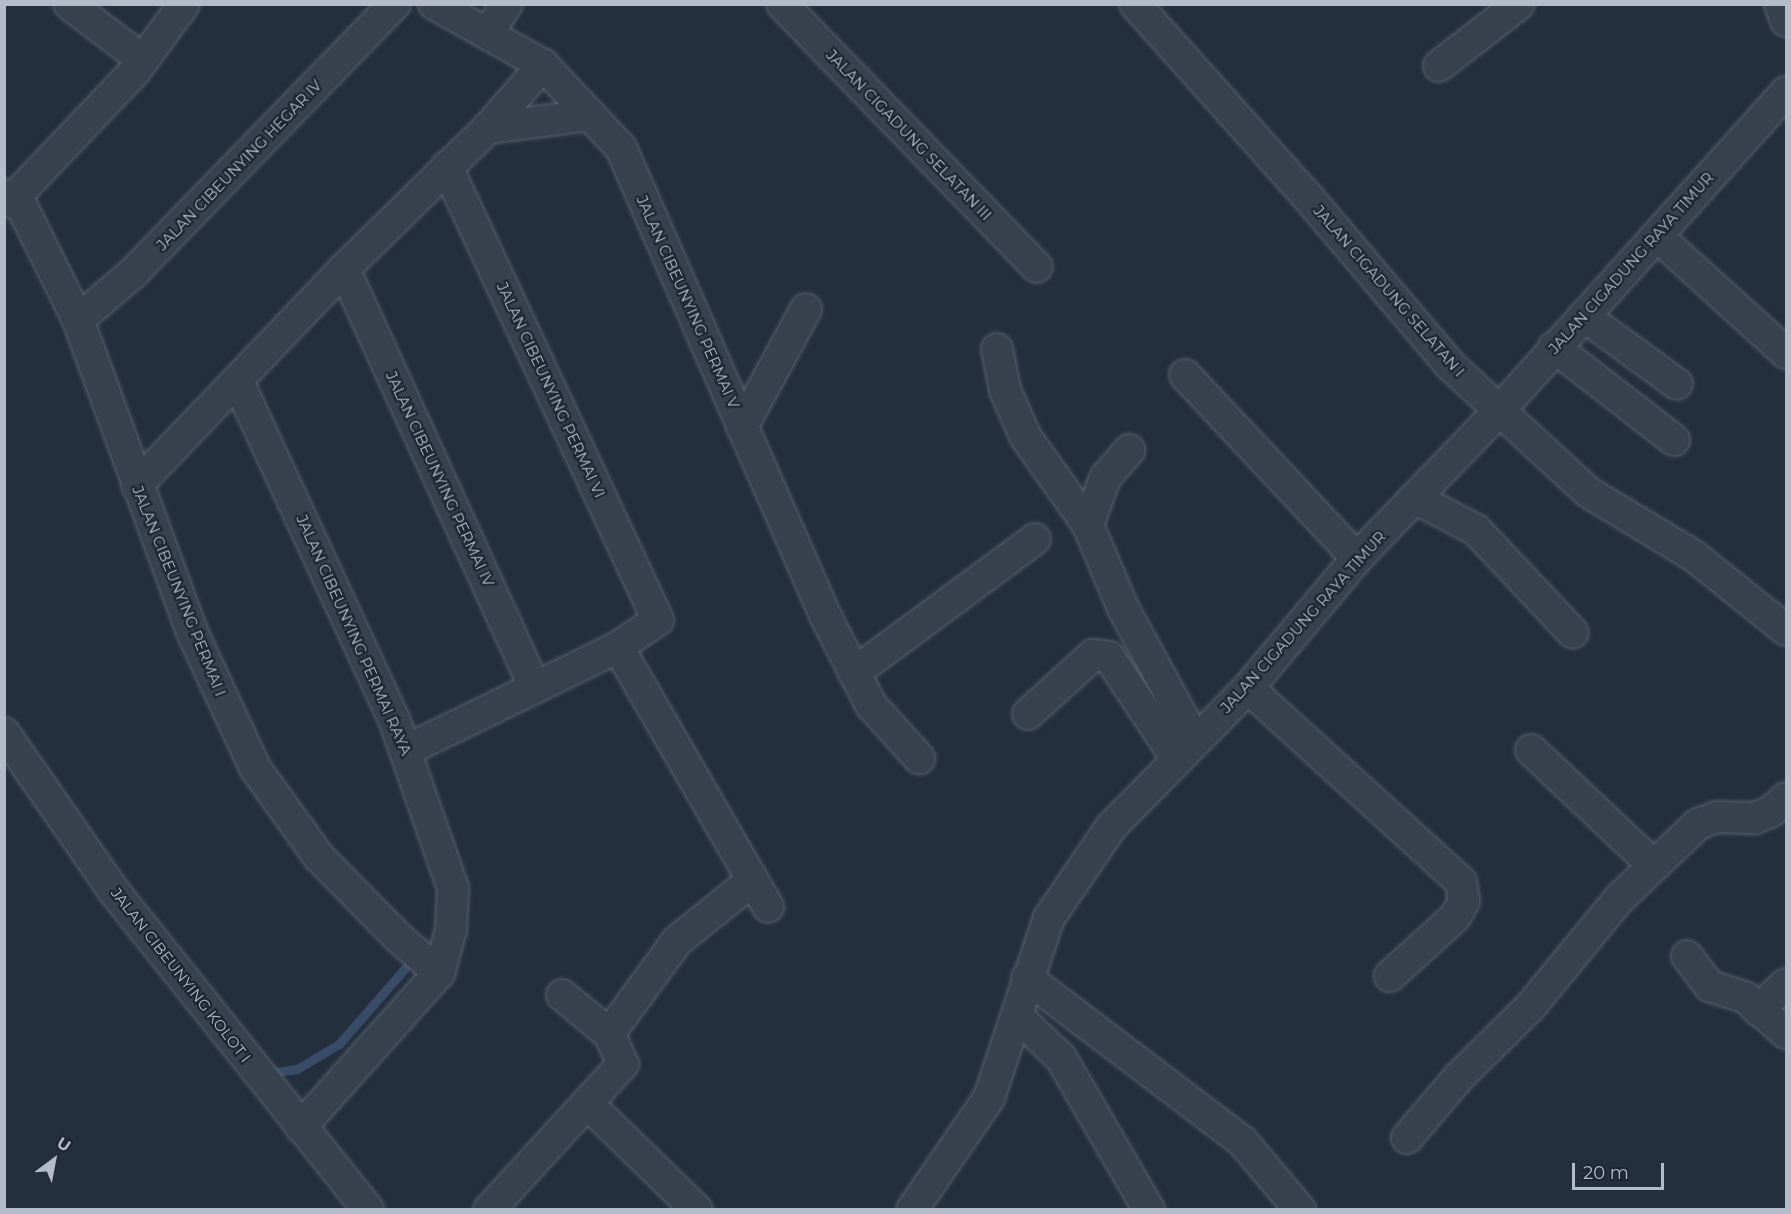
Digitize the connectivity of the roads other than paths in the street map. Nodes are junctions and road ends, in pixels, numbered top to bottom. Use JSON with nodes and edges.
{"nodes":[{"id":1,"x":69,"y":4,"type":"edge"},
{"id":2,"x":184,"y":4,"type":"edge"},
{"id":3,"x":395,"y":4,"type":"edge"},
{"id":4,"x":434,"y":4,"type":"edge"},
{"id":5,"x":507,"y":4,"type":"edge"},
{"id":6,"x":782,"y":4,"type":"edge"},
{"id":7,"x":1135,"y":4,"type":"edge"},
{"id":8,"x":1519,"y":4,"type":"edge"},
{"id":9,"x":1780,"y":4,"type":"edge"},
{"id":10,"x":1786,"y":21,"type":"edge"},
{"id":11,"x":488,"y":33,"type":"junction"},
{"id":12,"x":143,"y":60,"type":"junction"},
{"id":13,"x":543,"y":65,"type":"junction"},
{"id":14,"x":1438,"y":66,"type":"dead end"},
{"id":15,"x":1786,"y":92,"type":"edge"},
{"id":16,"x":590,"y":115,"type":"junction"},
{"id":17,"x":488,"y":128,"type":"junction"},
{"id":18,"x":447,"y":167,"type":"junction"},
{"id":19,"x":9,"y":197,"type":"edge"},
{"id":20,"x":1657,"y":236,"type":"junction"},
{"id":21,"x":1037,"y":267,"type":"dead end"},
{"id":22,"x":344,"y":269,"type":"junction"},
{"id":23,"x":806,"y":309,"type":"dead end"},
{"id":24,"x":1584,"y":316,"type":"junction"},
{"id":25,"x":78,"y":320,"type":"junction"},
{"id":26,"x":1554,"y":347,"type":"junction"},
{"id":27,"x":997,"y":349,"type":"dead end"},
{"id":28,"x":1786,"y":353,"type":"edge"},
{"id":29,"x":1185,"y":375,"type":"dead end"},
{"id":30,"x":238,"y":382,"type":"junction"},
{"id":31,"x":1677,"y":384,"type":"dead end"},
{"id":32,"x":1499,"y":411,"type":"junction"},
{"id":33,"x":742,"y":427,"type":"junction"},
{"id":34,"x":1674,"y":440,"type":"dead end"},
{"id":35,"x":1129,"y":450,"type":"dead end"},
{"id":36,"x":137,"y":485,"type":"junction"},
{"id":37,"x":1415,"y":498,"type":"junction"},
{"id":38,"x":1088,"y":525,"type":"junction"},
{"id":39,"x":1035,"y":539,"type":"dead end"},
{"id":40,"x":1357,"y":558,"type":"junction"},
{"id":41,"x":1786,"y":630,"type":"edge"},
{"id":42,"x":1573,"y":633,"type":"dead end"},
{"id":43,"x":618,"y":647,"type":"junction"},
{"id":44,"x":854,"y":673,"type":"junction"},
{"id":45,"x":535,"y":688,"type":"junction"},
{"id":46,"x":1248,"y":688,"type":"junction"},
{"id":47,"x":1028,"y":714,"type":"dead end"},
{"id":48,"x":4,"y":733,"type":"edge"},
{"id":49,"x":1186,"y":749,"type":"junction"},
{"id":50,"x":407,"y":750,"type":"junction"},
{"id":51,"x":1530,"y":750,"type":"dead end"},
{"id":52,"x":919,"y":758,"type":"dead end"},
{"id":53,"x":1786,"y":798,"type":"edge"},
{"id":54,"x":1653,"y":866,"type":"junction"},
{"id":55,"x":753,"y":880,"type":"junction"},
{"id":56,"x":768,"y":908,"type":"dead end"},
{"id":57,"x":1687,"y":956,"type":"dead end"},
{"id":58,"x":440,"y":973,"type":"junction"},
{"id":59,"x":1390,"y":976,"type":"dead end"},
{"id":60,"x":1027,"y":978,"type":"junction"},
{"id":61,"x":1786,"y":984,"type":"edge"},
{"id":62,"x":562,"y":995,"type":"dead end"},
{"id":63,"x":1758,"y":1010,"type":"junction"},
{"id":64,"x":1017,"y":1016,"type":"junction"},
{"id":65,"x":1786,"y":1032,"type":"edge"},
{"id":66,"x":609,"y":1034,"type":"junction"},
{"id":67,"x":587,"y":1103,"type":"junction"},
{"id":68,"x":301,"y":1127,"type":"junction"},
{"id":69,"x":1407,"y":1138,"type":"dead end"},
{"id":70,"x":500,"y":1206,"type":"edge"},
{"id":71,"x":368,"y":1209,"type":"edge"},
{"id":72,"x":697,"y":1209,"type":"edge"},
{"id":73,"x":912,"y":1209,"type":"edge"},
{"id":74,"x":1149,"y":1209,"type":"edge"},
{"id":75,"x":1300,"y":1209,"type":"edge"}],
"edges":[{"from":1,"to":12,"type":"street"},
{"from":2,"to":12,"type":"street"},
{"from":3,"to":25,"type":"street","name":"JALAN CIBEUNYING HEGAR IV"},
{"from":4,"to":11,"type":"street","name":"JALAN CIBEUNYING PERMAI V"},
{"from":5,"to":11,"type":"street"},
{"from":6,"to":21,"type":"street","name":"JALAN CIGADUNG SELATAN III"},
{"from":7,"to":32,"type":"street","name":"JALAN CIGADUNG SELATAN I"},
{"from":8,"to":14,"type":"street"},
{"from":9,"to":10,"type":"street"},
{"from":11,"to":13,"type":"street","name":"JALAN CIBEUNYING PERMAI V"},
{"from":12,"to":19,"type":"street"},
{"from":13,"to":16,"type":"street","name":"JALAN CIBEUNYING PERMAI V"},
{"from":13,"to":17,"type":"street"},
{"from":15,"to":20,"type":"street","name":"JALAN CIGADUNG RAYA TIMUR"},
{"from":16,"to":17,"type":"street"},
{"from":16,"to":33,"type":"street","name":"JALAN CIBEUNYING PERMAI V"},
{"from":17,"to":18,"type":"street"},
{"from":18,"to":22,"type":"street"},
{"from":18,"to":43,"type":"street","name":"JALAN CIBEUNYING PERMAI VI"},
{"from":19,"to":25,"type":"street","name":"JALAN CIBEUNYING PERMAI I"},
{"from":20,"to":24,"type":"street","name":"JALAN CIGADUNG RAYA TIMUR"},
{"from":20,"to":28,"type":"street"},
{"from":22,"to":30,"type":"street"},
{"from":22,"to":45,"type":"street","name":"JALAN CIBEUNYING PERMAI IV"},
{"from":23,"to":33,"type":"street"},
{"from":24,"to":26,"type":"street","name":"JALAN CIGADUNG RAYA TIMUR"},
{"from":24,"to":31,"type":"street"},
{"from":25,"to":36,"type":"street","name":"JALAN CIBEUNYING PERMAI I"},
{"from":26,"to":32,"type":"street","name":"JALAN CIGADUNG RAYA TIMUR"},
{"from":26,"to":34,"type":"street"},
{"from":27,"to":38,"type":"street"},
{"from":29,"to":40,"type":"street"},
{"from":30,"to":36,"type":"street"},
{"from":30,"to":50,"type":"street","name":"JALAN CIBEUNYING PERMAI RAYA"},
{"from":32,"to":37,"type":"street","name":"JALAN CIGADUNG RAYA TIMUR"},
{"from":32,"to":41,"type":"street","name":"JALAN CIGADUNG SELATAN I"},
{"from":33,"to":44,"type":"street","name":"JALAN CIBEUNYING PERMAI V"},
{"from":35,"to":38,"type":"street"},
{"from":36,"to":58,"type":"street","name":"JALAN CIBEUNYING PERMAI I"},
{"from":37,"to":40,"type":"street","name":"JALAN CIGADUNG RAYA TIMUR"},
{"from":37,"to":42,"type":"street"},
{"from":38,"to":49,"type":"street"},
{"from":39,"to":44,"type":"street"},
{"from":40,"to":46,"type":"street","name":"JALAN CIGADUNG RAYA TIMUR"},
{"from":43,"to":45,"type":"street"},
{"from":43,"to":55,"type":"street"},
{"from":44,"to":52,"type":"street","name":"JALAN CIBEUNYING PERMAI V"},
{"from":45,"to":50,"type":"street"},
{"from":46,"to":49,"type":"street","name":"JALAN CIGADUNG RAYA TIMUR"},
{"from":46,"to":59,"type":"street"},
{"from":47,"to":49,"type":"street"},
{"from":48,"to":68,"type":"street","name":"JALAN CIBEUNYING KOLOT I"},
{"from":49,"to":60,"type":"street","name":"JALAN CIGADUNG RAYA TIMUR"},
{"from":50,"to":58,"type":"street","name":"JALAN CIBEUNYING PERMAI RAYA"},
{"from":51,"to":54,"type":"street"},
{"from":53,"to":54,"type":"street"},
{"from":54,"to":69,"type":"street"},
{"from":55,"to":56,"type":"street"},
{"from":55,"to":66,"type":"street"},
{"from":57,"to":63,"type":"street"},
{"from":58,"to":68,"type":"street","name":"JALAN CIBEUNYING PERMAI RAYA"},
{"from":60,"to":64,"type":"street","name":"JALAN CIGADUNG RAYA TIMUR"},
{"from":60,"to":75,"type":"street"},
{"from":61,"to":63,"type":"street"},
{"from":62,"to":66,"type":"street"},
{"from":63,"to":65,"type":"street"},
{"from":64,"to":73,"type":"street","name":"JALAN CIGADUNG RAYA TIMUR"},
{"from":64,"to":74,"type":"street"},
{"from":66,"to":67,"type":"street"},
{"from":67,"to":70,"type":"street"},
{"from":67,"to":72,"type":"street"},
{"from":68,"to":71,"type":"street","name":"JALAN CIBEUNYING KOLOT I"}]}
